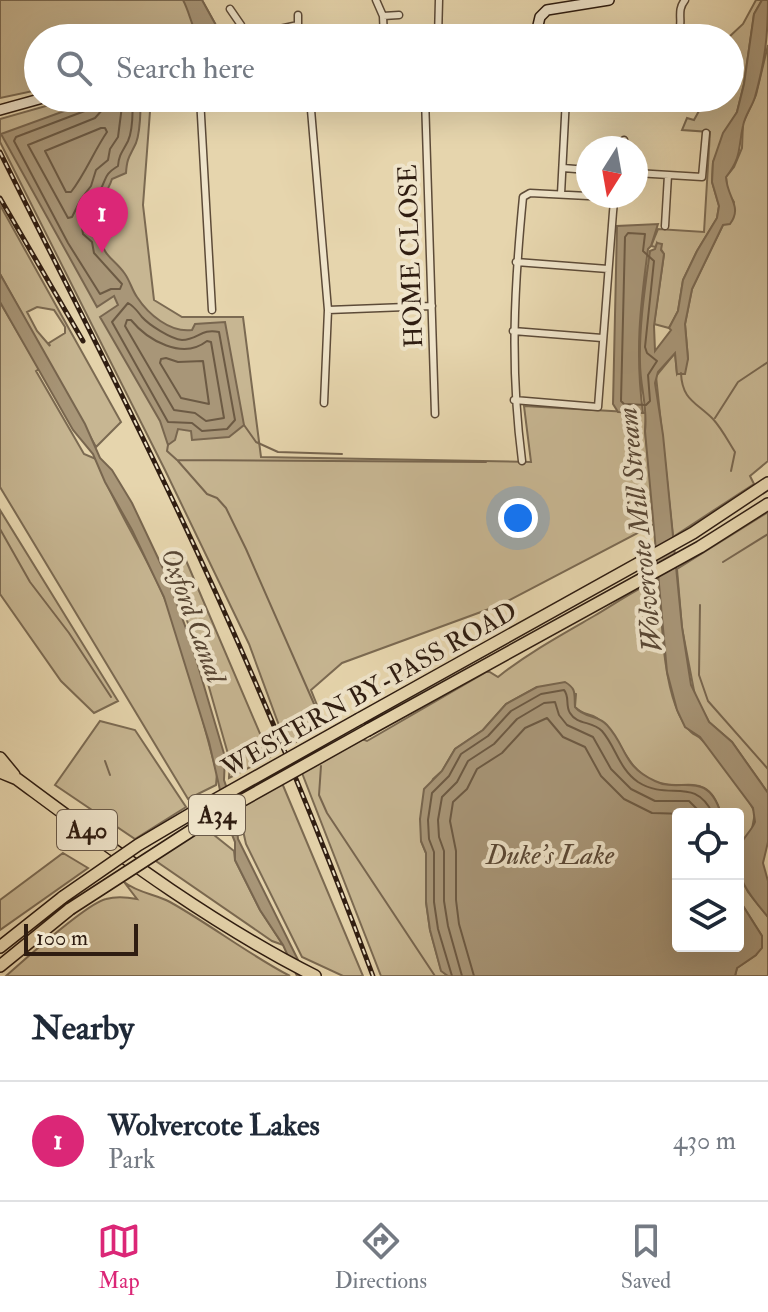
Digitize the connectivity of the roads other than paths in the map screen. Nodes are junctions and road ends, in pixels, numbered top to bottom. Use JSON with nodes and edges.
{"nodes":[{"id":1,"x":376,"y":0,"type":"edge"},
{"id":2,"x":439,"y":0,"type":"edge"},
{"id":3,"x":609,"y":0,"type":"edge"},
{"id":4,"x":685,"y":0,"type":"edge"},
{"id":5,"x":230,"y":9,"type":"dead end"},
{"id":6,"x":298,"y":15,"type":"dead end"},
{"id":7,"x":399,"y":15,"type":"dead end"},
{"id":8,"x":383,"y":16,"type":"junction"},
{"id":9,"x":240,"y":24,"type":"edge"},
{"id":10,"x":298,"y":24,"type":"edge"},
{"id":11,"x":383,"y":24,"type":"edge"},
{"id":12,"x":438,"y":24,"type":"edge"},
{"id":13,"x":538,"y":24,"type":"edge"},
{"id":14,"x":681,"y":24,"type":"edge"},
{"id":15,"x":24,"y":103,"type":"edge"},
{"id":16,"x":0,"y":110,"type":"edge"},
{"id":17,"x":201,"y":112,"type":"edge"},
{"id":18,"x":311,"y":112,"type":"edge"},
{"id":19,"x":425,"y":112,"type":"edge"},
{"id":20,"x":565,"y":112,"type":"edge"},
{"id":21,"x":706,"y":133,"type":"dead end"},
{"id":22,"x":563,"y":168,"type":"junction"},
{"id":23,"x":576,"y":169,"type":"edge"},
{"id":24,"x":648,"y":174,"type":"edge"},
{"id":25,"x":668,"y":175,"type":"junction"},
{"id":26,"x":561,"y":194,"type":"junction"},
{"id":27,"x":576,"y":195,"type":"edge"},
{"id":28,"x":613,"y":208,"type":"edge"},
{"id":29,"x":665,"y":226,"type":"dead end"},
{"id":30,"x":516,"y":262,"type":"junction"},
{"id":31,"x":608,"y":269,"type":"junction"},
{"id":32,"x":432,"y":306,"type":"junction"},
{"id":33,"x":212,"y":310,"type":"dead end"},
{"id":34,"x":328,"y":310,"type":"junction"},
{"id":35,"x":513,"y":331,"type":"junction"},
{"id":36,"x":602,"y":338,"type":"junction"},
{"id":37,"x":514,"y":400,"type":"junction"},
{"id":38,"x":324,"y":403,"type":"dead end"},
{"id":39,"x":435,"y":414,"type":"dead end"},
{"id":40,"x":522,"y":461,"type":"dead end"},
{"id":41,"x":768,"y":483,"type":"edge"},
{"id":42,"x":768,"y":504,"type":"edge"},
{"id":43,"x":0,"y":758,"type":"edge"},
{"id":44,"x":0,"y":772,"type":"edge"},
{"id":45,"x":17,"y":779,"type":"junction"},
{"id":46,"x":0,"y":947,"type":"edge"},
{"id":47,"x":0,"y":966,"type":"edge"},
{"id":48,"x":315,"y":976,"type":"edge"}],
"edges":[{"from":1,"to":8,"type":"street"},
{"from":2,"to":12,"type":"street"},
{"from":3,"to":13,"type":"street"},
{"from":4,"to":14,"type":"street"},
{"from":5,"to":9,"type":"street"},
{"from":6,"to":10,"type":"street"},
{"from":7,"to":8,"type":"street"},
{"from":8,"to":11,"type":"street"},
{"from":15,"to":16,"type":"street"},
{"from":17,"to":33,"type":"street"},
{"from":18,"to":34,"type":"street"},
{"from":19,"to":32,"type":"street","name":"HOME CLOSE"},
{"from":20,"to":22,"type":"street"},
{"from":21,"to":25,"type":"street"},
{"from":22,"to":23,"type":"street"},
{"from":22,"to":26,"type":"street"},
{"from":24,"to":25,"type":"street"},
{"from":25,"to":29,"type":"street"},
{"from":26,"to":27,"type":"street"},
{"from":26,"to":30,"type":"street"},
{"from":28,"to":31,"type":"street"},
{"from":30,"to":31,"type":"street"},
{"from":30,"to":35,"type":"street"},
{"from":31,"to":36,"type":"street"},
{"from":32,"to":34,"type":"street"},
{"from":32,"to":39,"type":"street","name":"HOME CLOSE"},
{"from":34,"to":38,"type":"street"},
{"from":35,"to":36,"type":"street"},
{"from":35,"to":37,"type":"street"},
{"from":36,"to":37,"type":"street"},
{"from":37,"to":40,"type":"street"},
{"from":41,"to":46,"type":"highway","name":"WESTERN BY-PASS ROAD","number":"A34","bridge":true},
{"from":42,"to":47,"type":"highway","name":"WESTERN BY-PASS ROAD","number":"A34","bridge":true},
{"from":43,"to":45,"type":"highway","number":"A40"},
{"from":44,"to":45,"type":"highway","number":"A40"},
{"from":45,"to":48,"type":"highway","number":"A40"}]}
